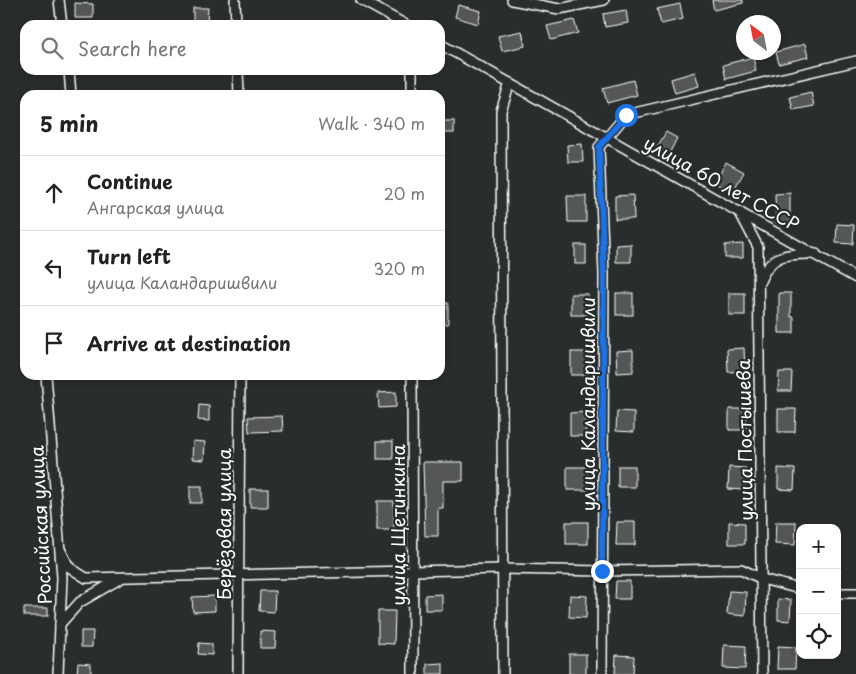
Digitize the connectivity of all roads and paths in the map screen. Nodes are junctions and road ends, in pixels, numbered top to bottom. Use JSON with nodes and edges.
{"nodes":[{"id":1,"x":59,"y":0,"type":"edge"},
{"id":2,"x":235,"y":0,"type":"edge"},
{"id":3,"x":361,"y":0,"type":"edge"},
{"id":4,"x":512,"y":0,"type":"edge"},
{"id":5,"x":604,"y":0,"type":"edge"},
{"id":6,"x":61,"y":20,"type":"edge"},
{"id":7,"x":236,"y":20,"type":"edge"},
{"id":8,"x":397,"y":20,"type":"edge"},
{"id":9,"x":445,"y":47,"type":"edge"},
{"id":10,"x":856,"y":61,"type":"edge"},
{"id":11,"x":69,"y":75,"type":"edge"},
{"id":12,"x":238,"y":75,"type":"edge"},
{"id":13,"x":412,"y":75,"type":"edge"},
{"id":14,"x":510,"y":83,"type":"junction"},
{"id":15,"x":71,"y":90,"type":"edge"},
{"id":16,"x":239,"y":90,"type":"edge"},
{"id":17,"x":412,"y":90,"type":"edge"},
{"id":18,"x":607,"y":137,"type":"junction"},
{"id":19,"x":738,"y":210,"type":"junction"},
{"id":20,"x":816,"y":254,"type":"junction"},
{"id":21,"x":856,"y":278,"type":"edge"},
{"id":22,"x":758,"y":285,"type":"junction"},
{"id":23,"x":46,"y":380,"type":"edge"},
{"id":24,"x":240,"y":380,"type":"edge"},
{"id":25,"x":412,"y":380,"type":"edge"},
{"id":26,"x":60,"y":550,"type":"junction"},
{"id":27,"x":502,"y":569,"type":"junction"},
{"id":28,"x":413,"y":571,"type":"junction"},
{"id":29,"x":602,"y":571,"type":"junction"},
{"id":30,"x":239,"y":574,"type":"junction"},
{"id":31,"x":121,"y":578,"type":"junction"},
{"id":32,"x":762,"y":579,"type":"junction"},
{"id":33,"x":796,"y":588,"type":"edge"},
{"id":34,"x":841,"y":593,"type":"edge"},
{"id":35,"x":856,"y":593,"type":"edge"},
{"id":36,"x":60,"y":624,"type":"junction"},
{"id":37,"x":58,"y":674,"type":"edge"},
{"id":38,"x":238,"y":674,"type":"edge"},
{"id":39,"x":413,"y":674,"type":"edge"},
{"id":40,"x":503,"y":674,"type":"edge"},
{"id":41,"x":602,"y":674,"type":"edge"},
{"id":42,"x":762,"y":674,"type":"edge"}],
"edges":[{"from":1,"to":6,"type":"street"},
{"from":2,"to":7,"type":"street"},
{"from":3,"to":8,"type":"street"},
{"from":4,"to":5,"type":"street"},
{"from":9,"to":14,"type":"street","name":"улица 60 лет СССР"},
{"from":10,"to":18,"type":"street"},
{"from":11,"to":15,"type":"street"},
{"from":12,"to":16,"type":"street"},
{"from":13,"to":17,"type":"street"},
{"from":14,"to":18,"type":"street","name":"улица 60 лет СССР"},
{"from":14,"to":27,"type":"street"},
{"from":18,"to":19,"type":"street","name":"улица 60 лет СССР"},
{"from":18,"to":29,"type":"street","name":"улица Каландаришвили"},
{"from":19,"to":20,"type":"street","name":"улица 60 лет СССР"},
{"from":19,"to":22,"type":"street","name":"улица Постышева"},
{"from":20,"to":21,"type":"street","name":"улица 60 лет СССР"},
{"from":20,"to":22,"type":"street"},
{"from":22,"to":32,"type":"street","name":"улица Постышева"},
{"from":23,"to":26,"type":"street","name":"Российская улица"},
{"from":24,"to":30,"type":"street","name":"Берёзовая улица"},
{"from":25,"to":28,"type":"street","name":"улица Щетинкина"},
{"from":26,"to":31,"type":"street"},
{"from":26,"to":36,"type":"street","name":"Российская улица"},
{"from":27,"to":28,"type":"street"},
{"from":27,"to":29,"type":"street"},
{"from":27,"to":40,"type":"street"},
{"from":28,"to":30,"type":"street"},
{"from":28,"to":39,"type":"street","name":"улица Щетинкина"},
{"from":29,"to":32,"type":"street"},
{"from":29,"to":41,"type":"street","name":"улица Каландаришвили"},
{"from":30,"to":31,"type":"street"},
{"from":30,"to":38,"type":"street","name":"Берёзовая улица"},
{"from":31,"to":36,"type":"street"},
{"from":32,"to":33,"type":"street"},
{"from":32,"to":42,"type":"street","name":"улица Постышева"},
{"from":34,"to":35,"type":"street"},
{"from":36,"to":37,"type":"street","name":"Российская улица"}]}
